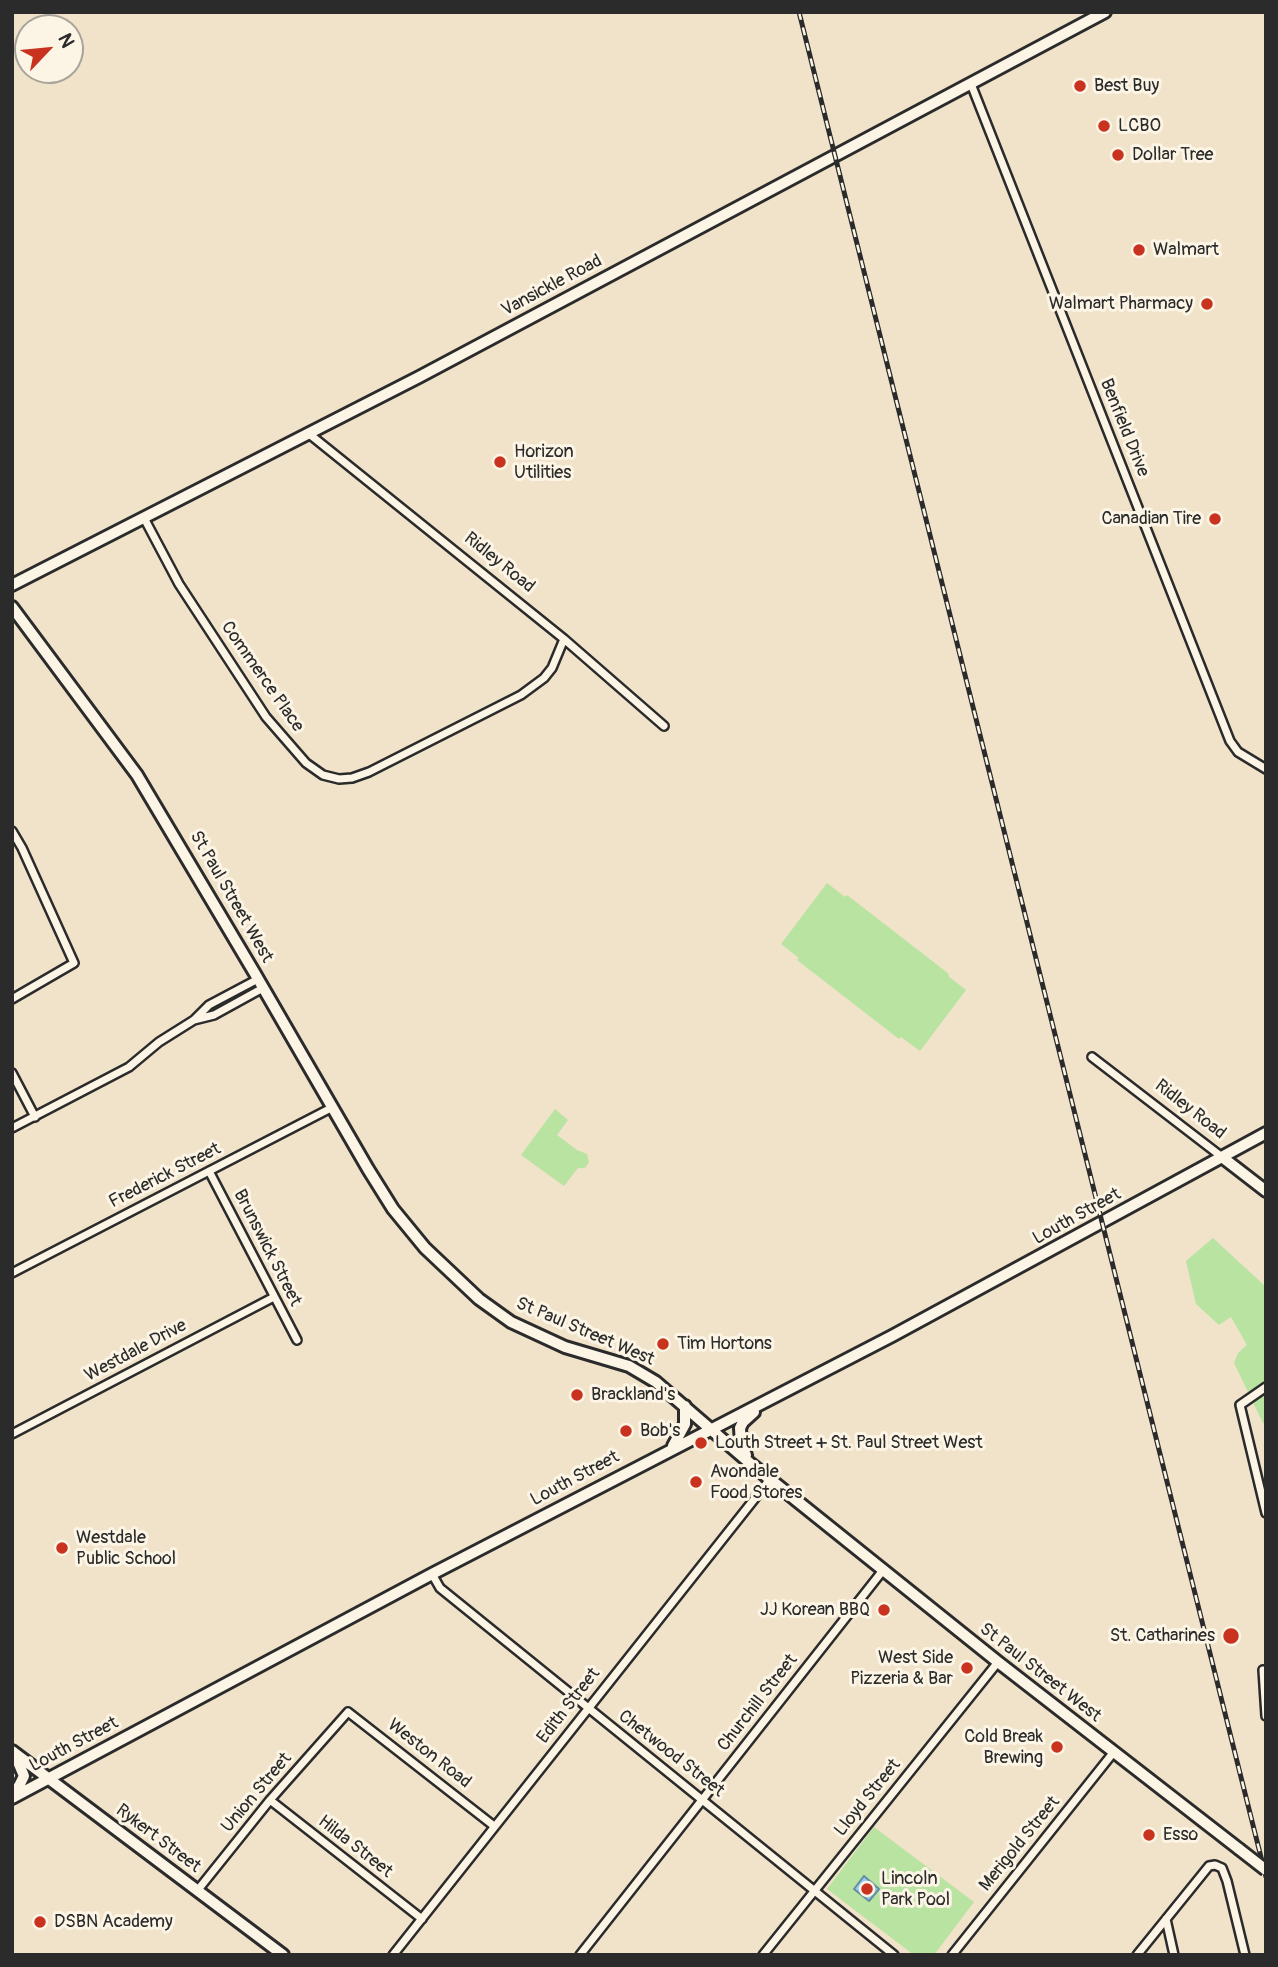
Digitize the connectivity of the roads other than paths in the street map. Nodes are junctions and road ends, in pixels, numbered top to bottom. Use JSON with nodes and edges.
{"nodes":[{"id":1,"x":1105,"y":12,"type":"edge"},
{"id":2,"x":971,"y":84,"type":"junction"},
{"id":3,"x":308,"y":432,"type":"junction"},
{"id":4,"x":144,"y":518,"type":"junction"},
{"id":5,"x":12,"y":585,"type":"edge"},
{"id":6,"x":12,"y":607,"type":"edge"},
{"id":7,"x":564,"y":639,"type":"junction"},
{"id":8,"x":664,"y":726,"type":"dead end"},
{"id":9,"x":1266,"y":769,"type":"edge"},
{"id":10,"x":12,"y":831,"type":"edge"},
{"id":11,"x":261,"y":984,"type":"junction"},
{"id":12,"x":12,"y":999,"type":"edge"},
{"id":13,"x":1092,"y":1057,"type":"dead end"},
{"id":14,"x":12,"y":1073,"type":"edge"},
{"id":15,"x":331,"y":1108,"type":"junction"},
{"id":16,"x":35,"y":1116,"type":"junction"},
{"id":17,"x":12,"y":1128,"type":"edge"},
{"id":18,"x":1266,"y":1133,"type":"edge"},
{"id":19,"x":1222,"y":1157,"type":"junction"},
{"id":20,"x":209,"y":1171,"type":"junction"},
{"id":21,"x":1266,"y":1191,"type":"edge"},
{"id":22,"x":12,"y":1272,"type":"edge"},
{"id":23,"x":274,"y":1297,"type":"junction"},
{"id":24,"x":297,"y":1340,"type":"dead end"},
{"id":25,"x":1266,"y":1387,"type":"edge"},
{"id":26,"x":773,"y":1397,"type":"junction"},
{"id":27,"x":685,"y":1406,"type":"junction"},
{"id":28,"x":712,"y":1429,"type":"junction"},
{"id":29,"x":12,"y":1434,"type":"edge"},
{"id":30,"x":672,"y":1448,"type":"junction"},
{"id":31,"x":751,"y":1464,"type":"junction"},
{"id":32,"x":771,"y":1478,"type":"junction"},
{"id":33,"x":1266,"y":1513,"type":"edge"},
{"id":34,"x":884,"y":1569,"type":"junction"},
{"id":35,"x":432,"y":1574,"type":"junction"},
{"id":36,"x":998,"y":1662,"type":"junction"},
{"id":37,"x":1263,"y":1670,"type":"dead end"},
{"id":38,"x":587,"y":1707,"type":"junction"},
{"id":39,"x":1266,"y":1716,"type":"edge"},
{"id":40,"x":344,"y":1717,"type":"joint"},
{"id":41,"x":12,"y":1751,"type":"edge"},
{"id":42,"x":1113,"y":1753,"type":"junction"},
{"id":43,"x":50,"y":1778,"type":"junction"},
{"id":44,"x":12,"y":1796,"type":"edge"},
{"id":45,"x":702,"y":1799,"type":"junction"},
{"id":46,"x":270,"y":1800,"type":"junction"},
{"id":47,"x":494,"y":1826,"type":"junction"},
{"id":48,"x":1266,"y":1870,"type":"edge"},
{"id":49,"x":814,"y":1890,"type":"junction"},
{"id":50,"x":197,"y":1891,"type":"junction"},
{"id":51,"x":422,"y":1919,"type":"junction"},
{"id":52,"x":1166,"y":1919,"type":"junction"},
{"id":53,"x":283,"y":1955,"type":"edge"},
{"id":54,"x":393,"y":1955,"type":"edge"},
{"id":55,"x":580,"y":1955,"type":"edge"},
{"id":56,"x":763,"y":1955,"type":"edge"},
{"id":57,"x":894,"y":1955,"type":"edge"},
{"id":58,"x":951,"y":1955,"type":"edge"},
{"id":59,"x":1137,"y":1955,"type":"edge"},
{"id":60,"x":1174,"y":1955,"type":"edge"},
{"id":61,"x":1245,"y":1955,"type":"edge"}],
"edges":[{"from":1,"to":2,"type":"main road","name":"Vansickle Road"},
{"from":2,"to":3,"type":"main road","name":"Vansickle Road"},
{"from":2,"to":9,"type":"street","name":"Benfield Drive"},
{"from":3,"to":4,"type":"main road","name":"Vansickle Road"},
{"from":3,"to":7,"type":"street","name":"Ridley Road"},
{"from":4,"to":5,"type":"main road","name":"Vansickle Road"},
{"from":4,"to":7,"type":"street","name":"Commerce Place"},
{"from":6,"to":11,"type":"main road","name":"St Paul Street West"},
{"from":7,"to":8,"type":"street","name":"Ridley Road"},
{"from":10,"to":12,"type":"street"},
{"from":11,"to":15,"type":"main road","name":"St Paul Street West"},
{"from":11,"to":16,"type":"street"},
{"from":13,"to":19,"type":"street","name":"Ridley Road"},
{"from":14,"to":16,"type":"street"},
{"from":15,"to":20,"type":"street","name":"Frederick Street"},
{"from":15,"to":27,"type":"main road","name":"St Paul Street West"},
{"from":16,"to":17,"type":"street"},
{"from":18,"to":19,"type":"main road","name":"Louth Street"},
{"from":19,"to":21,"type":"main road","name":"Ridley Road"},
{"from":19,"to":26,"type":"main road","name":"Louth Street"},
{"from":20,"to":22,"type":"street","name":"Frederick Street"},
{"from":20,"to":23,"type":"street","name":"Brunswick Street"},
{"from":23,"to":24,"type":"street","name":"Brunswick Street"},
{"from":23,"to":29,"type":"street","name":"Westdale Drive"},
{"from":25,"to":33,"type":"street"},
{"from":26,"to":28,"type":"main road","name":"Louth Street"},
{"from":26,"to":31,"type":"main road"},
{"from":27,"to":28,"type":"main road","name":"St Paul Street West"},
{"from":27,"to":30,"type":"main road"},
{"from":28,"to":30,"type":"main road","name":"Louth Street"},
{"from":28,"to":31,"type":"main road","name":"St Paul Street West"},
{"from":30,"to":35,"type":"main road","name":"Louth Street"},
{"from":31,"to":32,"type":"main road","name":"St Paul Street West"},
{"from":32,"to":34,"type":"main road","name":"St Paul Street West"},
{"from":32,"to":38,"type":"street","name":"Edith Street"},
{"from":34,"to":36,"type":"main road","name":"St Paul Street West"},
{"from":34,"to":45,"type":"street","name":"Churchill Street"},
{"from":35,"to":38,"type":"street","name":"Chetwood Street"},
{"from":35,"to":43,"type":"main road","name":"Louth Street"},
{"from":36,"to":42,"type":"main road","name":"St Paul Street West"},
{"from":36,"to":49,"type":"street","name":"Lloyd Street"},
{"from":37,"to":39,"type":"street"},
{"from":38,"to":45,"type":"street","name":"Chetwood Street"},
{"from":38,"to":47,"type":"street","name":"Edith Street"},
{"from":40,"to":46,"type":"street","name":"Union Street"},
{"from":40,"to":47,"type":"street","name":"Weston Road"},
{"from":41,"to":43,"type":"main road","name":"Rykert Street"},
{"from":41,"to":44,"type":"main road"},
{"from":42,"to":48,"type":"main road","name":"St Paul Street West","bridge":true},
{"from":42,"to":58,"type":"street","name":"Merigold Street"},
{"from":43,"to":44,"type":"main road","name":"Louth Street"},
{"from":43,"to":50,"type":"main road","name":"Rykert Street"},
{"from":45,"to":49,"type":"street","name":"Chetwood Street"},
{"from":45,"to":55,"type":"street","name":"Churchill Street"},
{"from":46,"to":50,"type":"street","name":"Union Street"},
{"from":46,"to":51,"type":"street","name":"Hilda Street"},
{"from":47,"to":51,"type":"street","name":"Edith Street"},
{"from":49,"to":56,"type":"street","name":"Lloyd Street"},
{"from":49,"to":57,"type":"street","name":"Chetwood Street"},
{"from":50,"to":53,"type":"main road","name":"Rykert Street"},
{"from":51,"to":54,"type":"street","name":"Edith Street"},
{"from":52,"to":59,"type":"street"},
{"from":52,"to":60,"type":"street"},
{"from":52,"to":61,"type":"street"}]}
